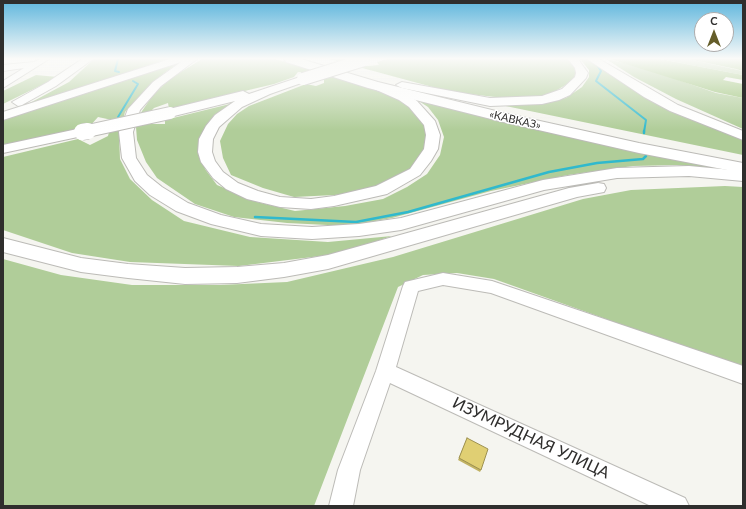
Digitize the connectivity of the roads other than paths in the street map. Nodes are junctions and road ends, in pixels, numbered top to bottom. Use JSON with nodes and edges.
{"nodes":[{"id":1,"x":54,"y":83,"type":"edge"},
{"id":2,"x":104,"y":83,"type":"edge"},
{"id":3,"x":158,"y":83,"type":"edge"},
{"id":4,"x":288,"y":83,"type":"edge"},
{"id":5,"x":291,"y":83,"type":"edge"},
{"id":6,"x":376,"y":83,"type":"edge"},
{"id":7,"x":381,"y":83,"type":"edge"},
{"id":8,"x":388,"y":83,"type":"edge"},
{"id":9,"x":575,"y":83,"type":"edge"},
{"id":10,"x":631,"y":83,"type":"edge"},
{"id":11,"x":402,"y":85,"type":"junction"},
{"id":12,"x":3,"y":108,"type":"edge"},
{"id":13,"x":3,"y":116,"type":"edge"},
{"id":14,"x":743,"y":136,"type":"edge"},
{"id":15,"x":3,"y":149,"type":"edge"},
{"id":16,"x":743,"y":160,"type":"edge"},
{"id":17,"x":743,"y":168,"type":"edge"},
{"id":18,"x":743,"y":176,"type":"edge"},
{"id":19,"x":743,"y":182,"type":"edge"},
{"id":20,"x":3,"y":245,"type":"edge"},
{"id":21,"x":385,"y":371,"type":"junction"},
{"id":22,"x":743,"y":376,"type":"edge"},
{"id":23,"x":342,"y":506,"type":"edge"},
{"id":24,"x":677,"y":506,"type":"edge"}],
"edges":[{"from":1,"to":12,"type":"main road"},
{"from":2,"to":13,"type":"main road"},
{"from":3,"to":18,"type":"main road"},
{"from":4,"to":15,"type":"main road","bridge":true},
{"from":5,"to":6,"type":"main road"},
{"from":7,"to":17,"type":"highway","name":"«КАВКАЗ»"},
{"from":8,"to":11,"type":"highway","name":"«КАВКАЗ»"},
{"from":9,"to":11,"type":"main road"},
{"from":10,"to":14,"type":"main road"},
{"from":11,"to":16,"type":"highway","name":"«КАВКАЗ»"},
{"from":19,"to":20,"type":"main road"},
{"from":21,"to":22,"type":"street"},
{"from":21,"to":23,"type":"street"},
{"from":21,"to":24,"type":"street","name":"ИЗУМРУДНАЯ УЛИЦА"}]}
